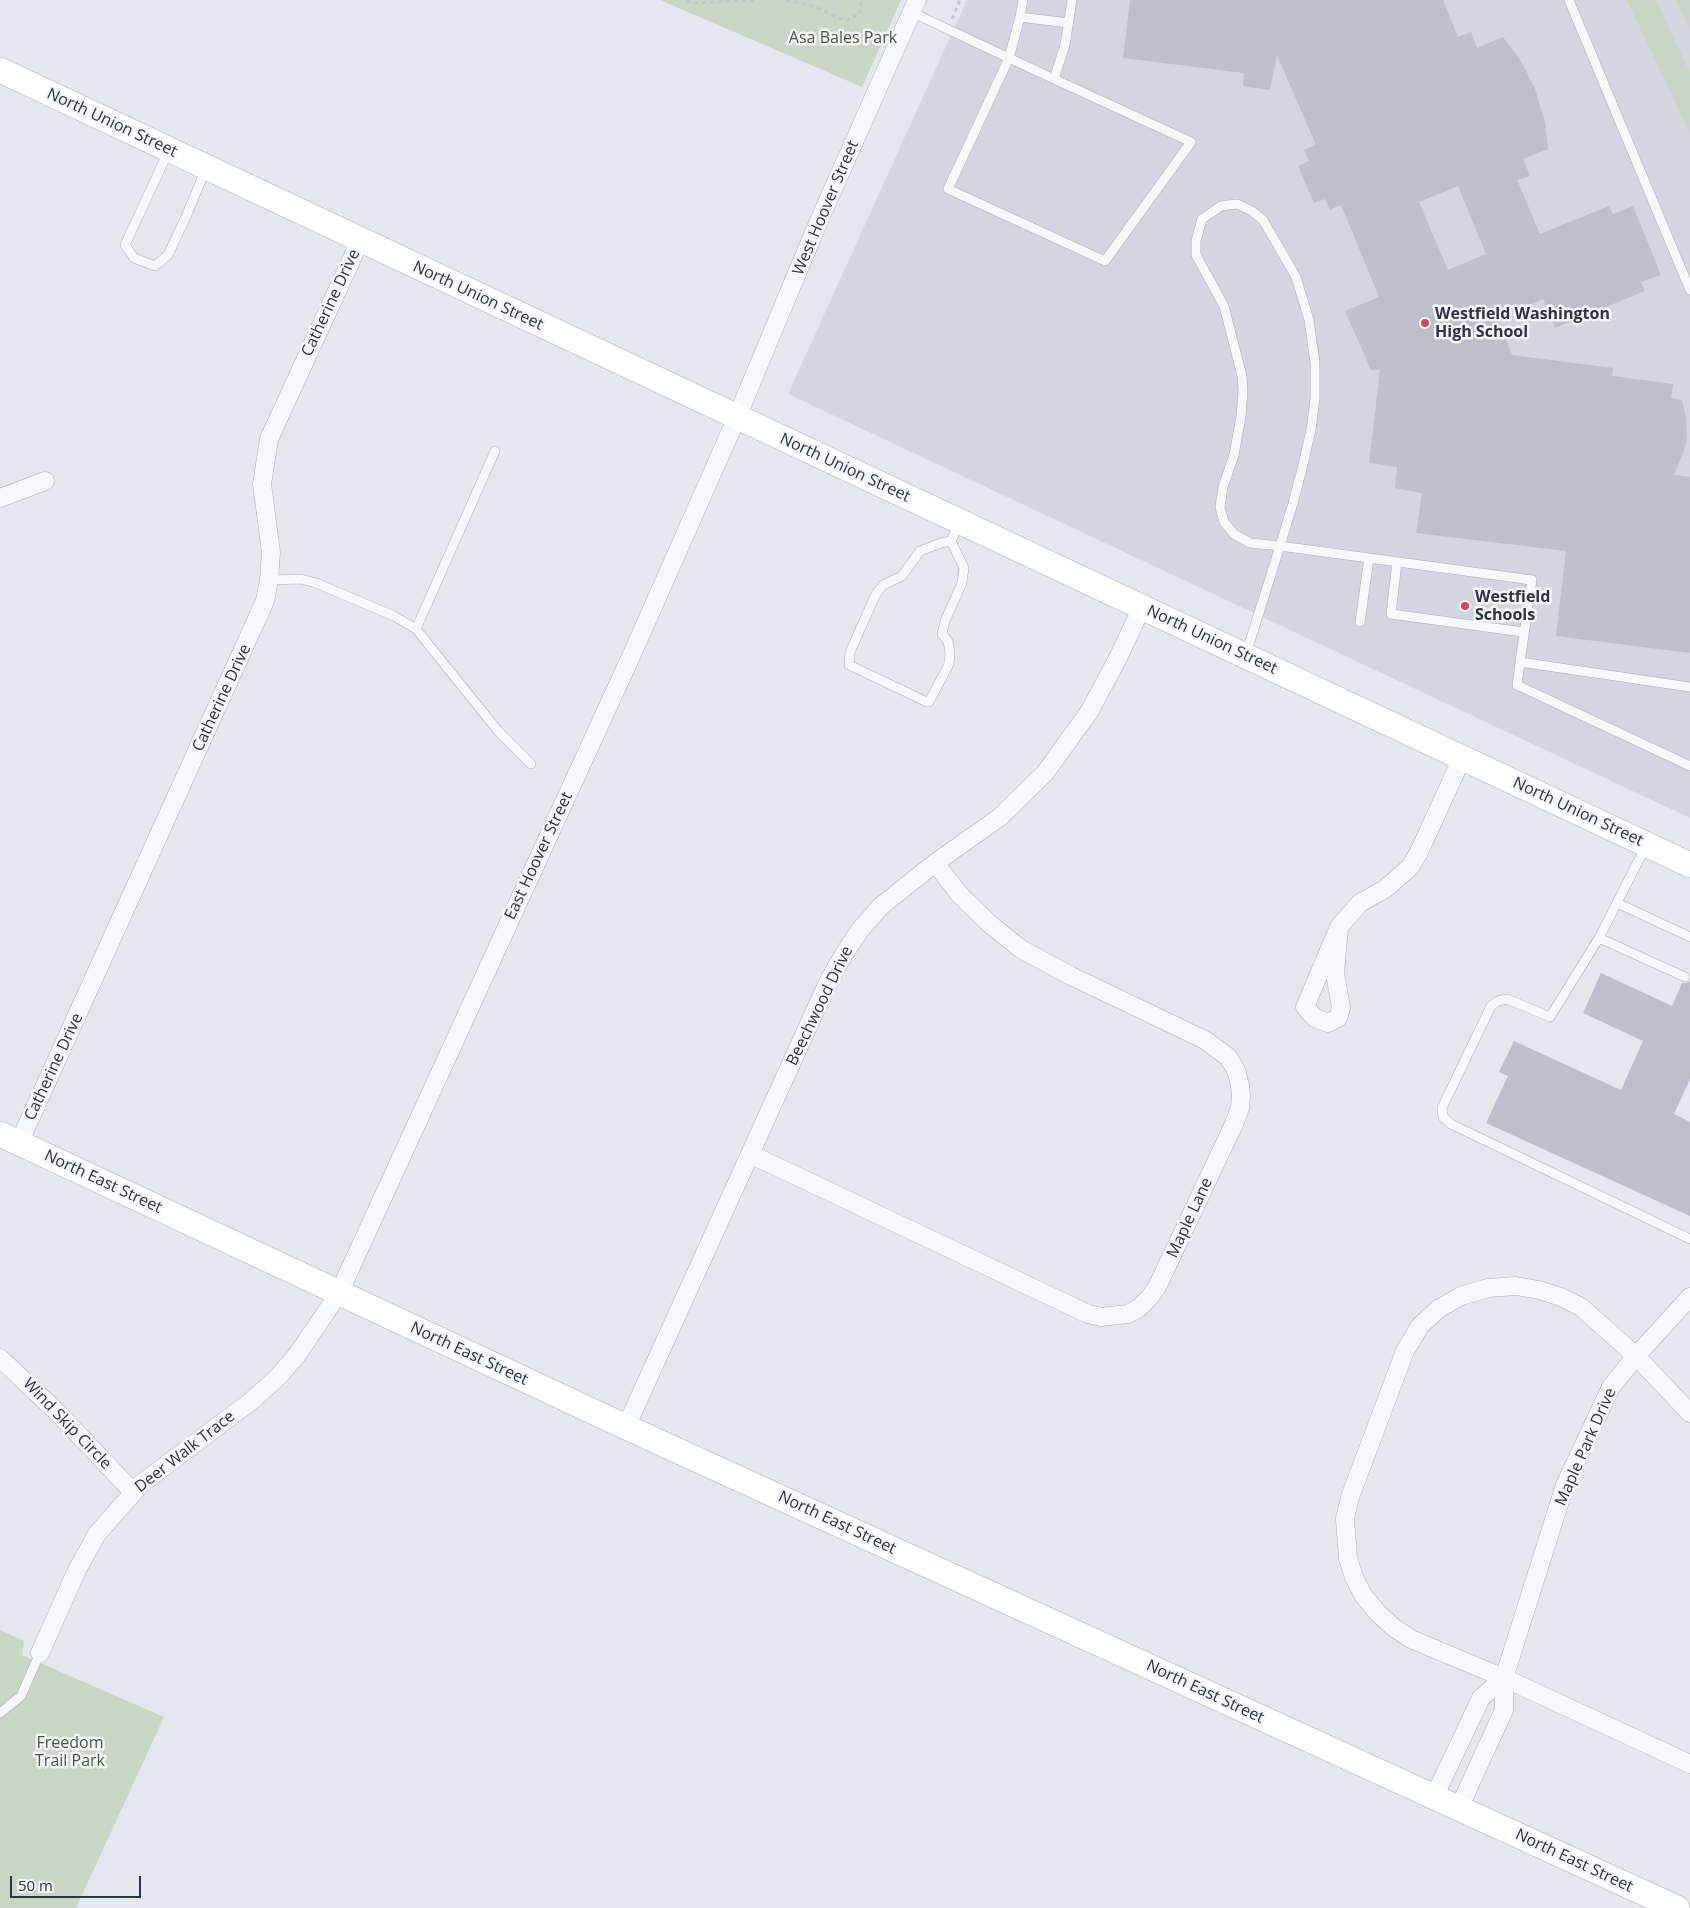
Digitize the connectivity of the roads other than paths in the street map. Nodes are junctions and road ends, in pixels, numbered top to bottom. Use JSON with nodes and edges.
{"nodes":[{"id":1,"x":1023,"y":0,"type":"edge"},
{"id":2,"x":1072,"y":0,"type":"edge"},
{"id":3,"x":1569,"y":0,"type":"edge"},
{"id":4,"x":914,"y":6,"type":"edge"},
{"id":5,"x":1020,"y":16,"type":"junction"},
{"id":6,"x":1068,"y":23,"type":"junction"},
{"id":7,"x":1009,"y":58,"type":"junction"},
{"id":8,"x":0,"y":70,"type":"edge"},
{"id":9,"x":1054,"y":79,"type":"junction"},
{"id":10,"x":169,"y":150,"type":"junction"},
{"id":11,"x":206,"y":168,"type":"junction"},
{"id":12,"x":360,"y":241,"type":"junction"},
{"id":13,"x":1690,"y":290,"type":"edge"},
{"id":14,"x":737,"y":417,"type":"junction"},
{"id":15,"x":495,"y":451,"type":"dead end"},
{"id":16,"x":45,"y":481,"type":"dead end"},
{"id":17,"x":0,"y":498,"type":"edge"},
{"id":18,"x":956,"y":532,"type":"junction"},
{"id":19,"x":1280,"y":546,"type":"junction"},
{"id":20,"x":1369,"y":558,"type":"junction"},
{"id":21,"x":1397,"y":562,"type":"junction"},
{"id":22,"x":269,"y":580,"type":"junction"},
{"id":23,"x":1142,"y":607,"type":"junction"},
{"id":24,"x":1360,"y":622,"type":"dead end"},
{"id":25,"x":416,"y":629,"type":"junction"},
{"id":26,"x":1523,"y":632,"type":"junction"},
{"id":27,"x":1245,"y":656,"type":"junction"},
{"id":28,"x":1520,"y":662,"type":"junction"},
{"id":29,"x":1690,"y":686,"type":"edge"},
{"id":30,"x":1462,"y":758,"type":"junction"},
{"id":31,"x":532,"y":764,"type":"dead end"},
{"id":32,"x":1690,"y":766,"type":"edge"},
{"id":33,"x":1647,"y":845,"type":"junction"},
{"id":34,"x":935,"y":863,"type":"junction"},
{"id":35,"x":1690,"y":865,"type":"edge"},
{"id":36,"x":1617,"y":903,"type":"junction"},
{"id":37,"x":1339,"y":927,"type":"dead end"},
{"id":38,"x":1690,"y":937,"type":"edge"},
{"id":39,"x":1599,"y":938,"type":"junction"},
{"id":40,"x":1685,"y":976,"type":"dead end"},
{"id":41,"x":10,"y":1139,"type":"edge"},
{"id":42,"x":750,"y":1154,"type":"junction"},
{"id":43,"x":1690,"y":1240,"type":"edge"},
{"id":44,"x":339,"y":1293,"type":"junction"},
{"id":45,"x":1690,"y":1297,"type":"edge"},
{"id":46,"x":1636,"y":1356,"type":"junction"},
{"id":47,"x":0,"y":1358,"type":"edge"},
{"id":48,"x":1690,"y":1413,"type":"edge"},
{"id":49,"x":626,"y":1426,"type":"junction"},
{"id":50,"x":133,"y":1492,"type":"junction"},
{"id":51,"x":40,"y":1653,"type":"joint"},
{"id":52,"x":1504,"y":1678,"type":"junction"},
{"id":53,"x":0,"y":1713,"type":"edge"},
{"id":54,"x":1690,"y":1764,"type":"edge"},
{"id":55,"x":1434,"y":1797,"type":"junction"},
{"id":56,"x":1459,"y":1808,"type":"junction"},
{"id":57,"x":1676,"y":1908,"type":"edge"}],
"edges":[{"from":1,"to":5,"type":"lane"},
{"from":2,"to":6,"type":"lane"},
{"from":3,"to":13,"type":"lane"},
{"from":4,"to":7,"type":"lane"},
{"from":4,"to":14,"type":"street","name":"West Hoover Street"},
{"from":5,"to":6,"type":"lane"},
{"from":5,"to":7,"type":"lane"},
{"from":6,"to":9,"type":"lane"},
{"from":7,"to":9,"type":"lane"},
{"from":7,"to":9,"type":"lane"},
{"from":8,"to":10,"type":"street","name":"North Union Street"},
{"from":10,"to":11,"type":"street","name":"North Union Street"},
{"from":10,"to":11,"type":"lane"},
{"from":11,"to":12,"type":"street","name":"North Union Street"},
{"from":12,"to":14,"type":"street","name":"North Union Street"},
{"from":12,"to":22,"type":"street","name":"Catherine Drive"},
{"from":14,"to":18,"type":"street","name":"North Union Street"},
{"from":14,"to":44,"type":"street","name":"East Hoover Street"},
{"from":15,"to":25,"type":"lane"},
{"from":16,"to":17,"type":"street"},
{"from":18,"to":18,"type":"lane"},
{"from":18,"to":23,"type":"street","name":"North Union Street"},
{"from":19,"to":19,"type":"lane"},
{"from":19,"to":20,"type":"lane"},
{"from":19,"to":27,"type":"lane"},
{"from":20,"to":21,"type":"lane"},
{"from":20,"to":24,"type":"lane"},
{"from":21,"to":26,"type":"lane"},
{"from":21,"to":26,"type":"lane"},
{"from":22,"to":25,"type":"lane"},
{"from":22,"to":41,"type":"street","name":"Catherine Drive"},
{"from":23,"to":27,"type":"street","name":"North Union Street"},
{"from":23,"to":34,"type":"street","name":"Beechwood Drive"},
{"from":25,"to":31,"type":"lane"},
{"from":26,"to":28,"type":"lane"},
{"from":27,"to":30,"type":"street","name":"North Union Street"},
{"from":28,"to":29,"type":"lane"},
{"from":28,"to":32,"type":"lane"},
{"from":30,"to":33,"type":"street","name":"North Union Street"},
{"from":30,"to":37,"type":"street"},
{"from":33,"to":35,"type":"street","name":"North Union Street"},
{"from":33,"to":36,"type":"lane"},
{"from":34,"to":42,"type":"street","name":"Beechwood Drive"},
{"from":34,"to":42,"type":"street","name":"Maple Lane"},
{"from":36,"to":38,"type":"lane"},
{"from":36,"to":39,"type":"lane"},
{"from":39,"to":40,"type":"lane"},
{"from":39,"to":43,"type":"lane"},
{"from":41,"to":44,"type":"street","name":"North East Street"},
{"from":42,"to":49,"type":"street","name":"Beechwood Drive"},
{"from":44,"to":49,"type":"street","name":"North East Street"},
{"from":44,"to":50,"type":"street","name":"Deer Walk Trace"},
{"from":45,"to":46,"type":"street","name":"Maple Park Drive"},
{"from":46,"to":48,"type":"street"},
{"from":46,"to":52,"type":"street","name":"Maple Park Drive"},
{"from":46,"to":52,"type":"street"},
{"from":47,"to":50,"type":"street","name":"Wind Skip Circle"},
{"from":49,"to":55,"type":"street","name":"North East Street"},
{"from":50,"to":51,"type":"street","name":"Deer Walk Trace"},
{"from":51,"to":53,"type":"lane"},
{"from":52,"to":54,"type":"street"},
{"from":52,"to":55,"type":"street"},
{"from":52,"to":56,"type":"street","name":"Maple Park Drive"},
{"from":55,"to":56,"type":"street","name":"North East Street"},
{"from":56,"to":57,"type":"street","name":"North East Street"}]}
